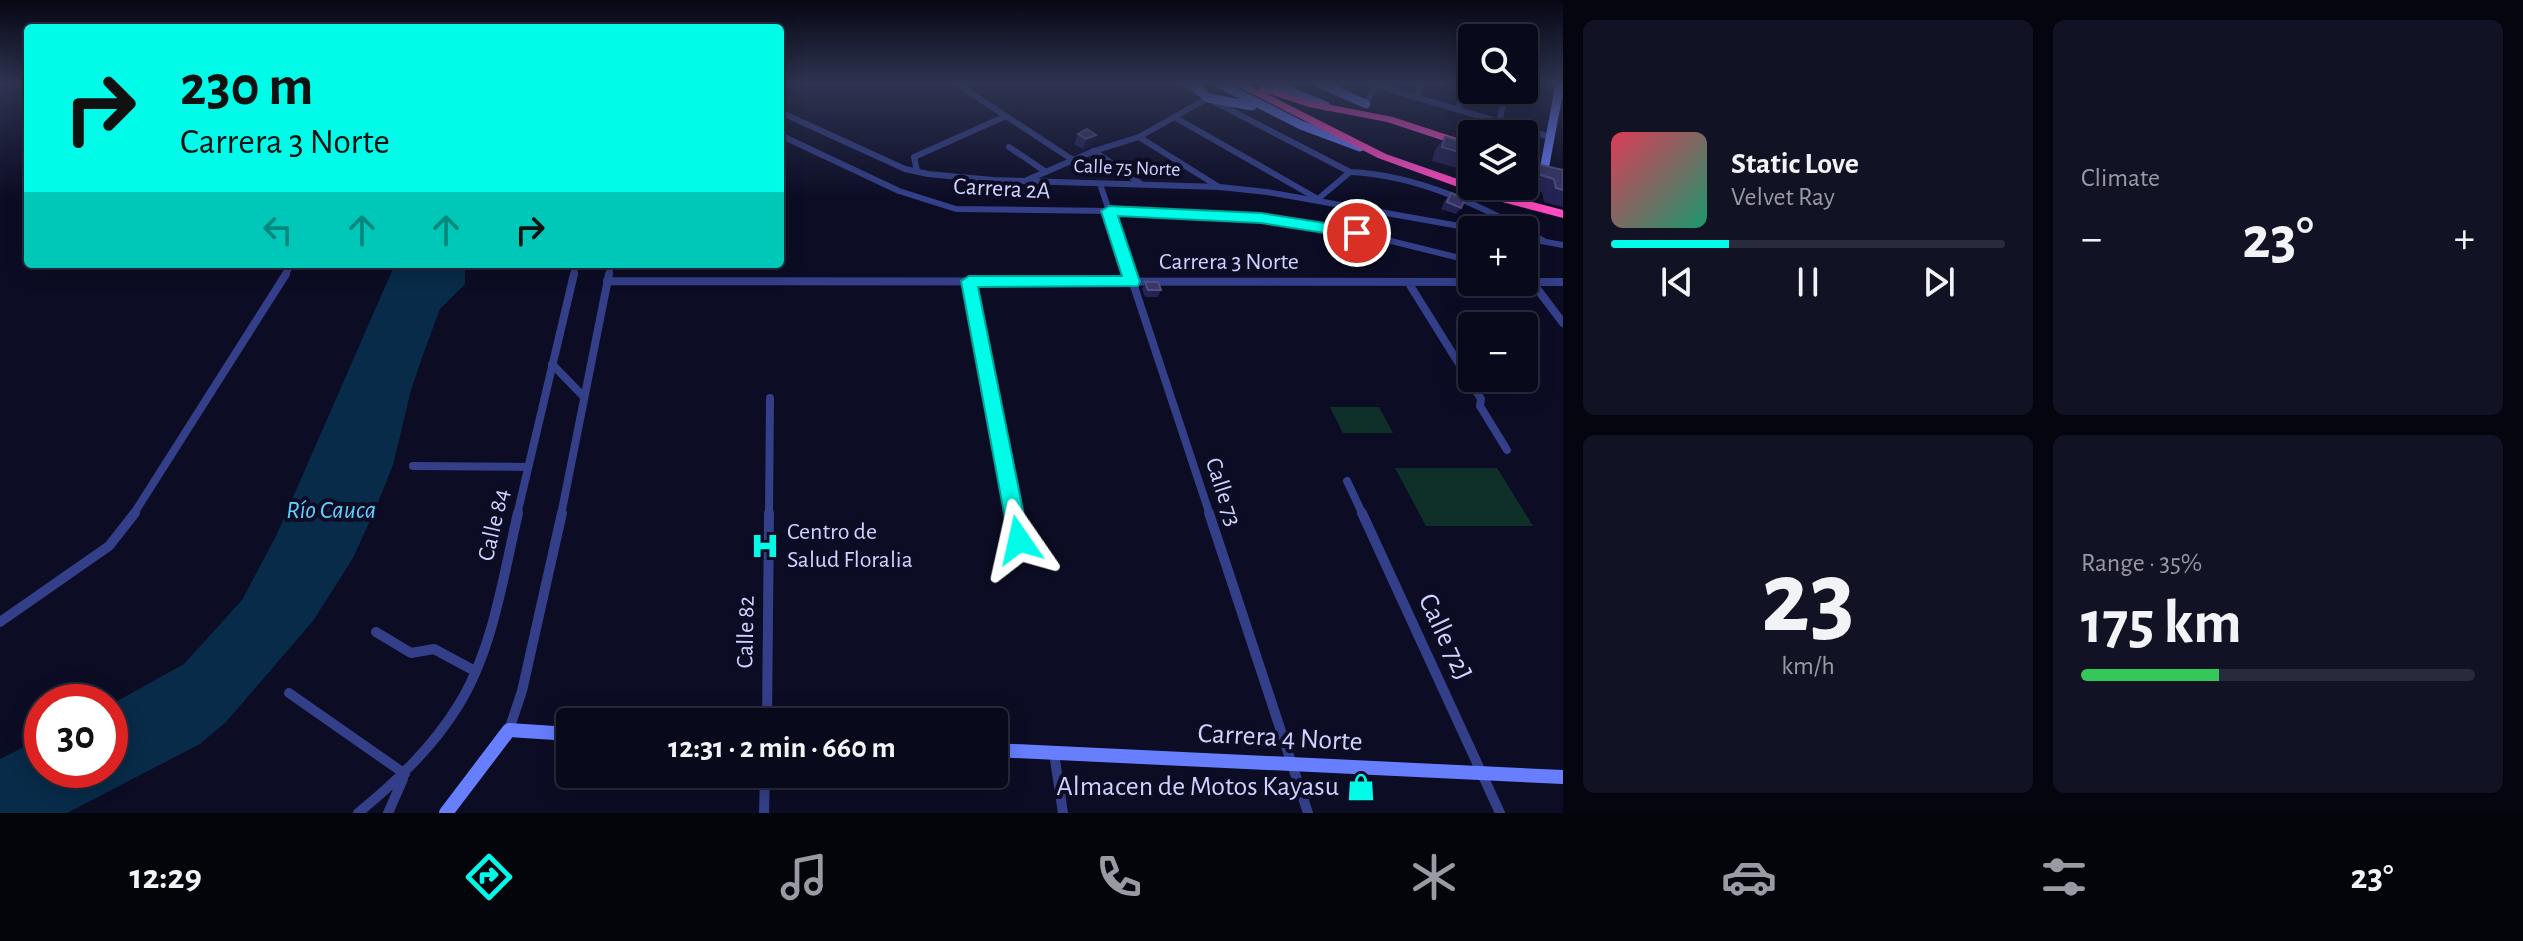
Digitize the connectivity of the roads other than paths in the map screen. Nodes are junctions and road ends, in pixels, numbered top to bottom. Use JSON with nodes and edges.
{"nodes":[{"id":1,"x":801,"y":122,"type":"edge"},
{"id":2,"x":993,"y":122,"type":"edge"},
{"id":3,"x":1015,"y":122,"type":"edge"},
{"id":4,"x":1168,"y":122,"type":"edge"},
{"id":5,"x":1183,"y":122,"type":"edge"},
{"id":6,"x":1254,"y":122,"type":"edge"},
{"id":7,"x":1299,"y":122,"type":"edge"},
{"id":8,"x":1310,"y":122,"type":"edge"},
{"id":9,"x":1392,"y":122,"type":"edge"},
{"id":10,"x":1404,"y":122,"type":"edge"},
{"id":11,"x":1553,"y":122,"type":"edge"},
{"id":12,"x":1415,"y":127,"type":"junction"},
{"id":13,"x":1538,"y":130,"type":"edge"},
{"id":14,"x":1563,"y":131,"type":"edge"},
{"id":15,"x":1551,"y":132,"type":"junction"},
{"id":16,"x":784,"y":137,"type":"edge"},
{"id":17,"x":1139,"y":137,"type":"junction"},
{"id":18,"x":1458,"y":142,"type":"edge"},
{"id":19,"x":1009,"y":147,"type":"dead end"},
{"id":20,"x":1360,"y":147,"type":"junction"},
{"id":21,"x":1094,"y":151,"type":"junction"},
{"id":22,"x":1073,"y":160,"type":"junction"},
{"id":23,"x":1541,"y":169,"type":"joint"},
{"id":24,"x":917,"y":171,"type":"junction"},
{"id":25,"x":1046,"y":172,"type":"junction"},
{"id":26,"x":1350,"y":172,"type":"junction"},
{"id":27,"x":1558,"y":173,"type":"edge"},
{"id":28,"x":1025,"y":181,"type":"junction"},
{"id":29,"x":1100,"y":184,"type":"junction"},
{"id":30,"x":1142,"y":185,"type":"junction"},
{"id":31,"x":1220,"y":187,"type":"junction"},
{"id":32,"x":1318,"y":199,"type":"junction"},
{"id":33,"x":1109,"y":211,"type":"junction"},
{"id":34,"x":1563,"y":214,"type":"edge"},
{"id":35,"x":1458,"y":225,"type":"edge"},
{"id":36,"x":1538,"y":241,"type":"edge"},
{"id":37,"x":1546,"y":242,"type":"junction"},
{"id":38,"x":1563,"y":245,"type":"edge"},
{"id":39,"x":1458,"y":258,"type":"edge"},
{"id":40,"x":289,"y":268,"type":"edge"},
{"id":41,"x":575,"y":268,"type":"edge"},
{"id":42,"x":610,"y":268,"type":"edge"},
{"id":43,"x":607,"y":281,"type":"junction"},
{"id":44,"x":969,"y":281,"type":"junction"},
{"id":45,"x":1132,"y":282,"type":"junction"},
{"id":46,"x":1408,"y":282,"type":"junction"},
{"id":47,"x":1458,"y":282,"type":"edge"},
{"id":48,"x":1538,"y":282,"type":"edge"},
{"id":49,"x":1563,"y":282,"type":"edge"},
{"id":50,"x":1538,"y":290,"type":"edge"},
{"id":51,"x":1563,"y":323,"type":"edge"},
{"id":52,"x":552,"y":364,"type":"junction"},
{"id":53,"x":584,"y":397,"type":"junction"},
{"id":54,"x":770,"y":398,"type":"dead end"},
{"id":55,"x":1507,"y":450,"type":"dead end"},
{"id":56,"x":413,"y":466,"type":"dead end"},
{"id":57,"x":528,"y":467,"type":"junction"},
{"id":58,"x":1347,"y":481,"type":"dead end"},
{"id":59,"x":1019,"y":540,"type":"dead end"},
{"id":60,"x":0,"y":622,"type":"edge"},
{"id":61,"x":376,"y":632,"type":"dead end"},
{"id":62,"x":475,"y":671,"type":"junction"},
{"id":63,"x":289,"y":693,"type":"dead end"},
{"id":64,"x":767,"y":708,"type":"edge"},
{"id":65,"x":509,"y":730,"type":"junction"},
{"id":66,"x":556,"y":733,"type":"edge"},
{"id":67,"x":1008,"y":751,"type":"edge"},
{"id":68,"x":1054,"y":753,"type":"junction"},
{"id":69,"x":1292,"y":764,"type":"junction"},
{"id":70,"x":405,"y":774,"type":"junction"},
{"id":71,"x":1482,"y":774,"type":"junction"},
{"id":72,"x":1563,"y":777,"type":"edge"},
{"id":73,"x":765,"y":788,"type":"edge"},
{"id":74,"x":358,"y":813,"type":"edge"},
{"id":75,"x":388,"y":813,"type":"edge"},
{"id":76,"x":446,"y":813,"type":"edge"},
{"id":77,"x":764,"y":813,"type":"edge"},
{"id":78,"x":1063,"y":813,"type":"edge"},
{"id":79,"x":1308,"y":813,"type":"edge"},
{"id":80,"x":1500,"y":813,"type":"edge"}],
"edges":[{"from":1,"to":24,"type":"street","name":"Calle 75 Norte"},
{"from":2,"to":24,"type":"street"},
{"from":3,"to":22,"type":"street"},
{"from":4,"to":17,"type":"street"},
{"from":5,"to":32,"type":"street"},
{"from":6,"to":26,"type":"street"},
{"from":7,"to":20,"type":"street"},
{"from":8,"to":20,"type":"highway"},
{"from":9,"to":12,"type":"highway"},
{"from":10,"to":12,"type":"highway"},
{"from":11,"to":15,"type":"street"},
{"from":12,"to":18,"type":"highway"},
{"from":13,"to":15,"type":"street"},
{"from":14,"to":15,"type":"street"},
{"from":15,"to":23,"type":"street"},
{"from":16,"to":33,"type":"street","name":"Carrera 2A"},
{"from":17,"to":21,"type":"street"},
{"from":17,"to":31,"type":"street"},
{"from":19,"to":25,"type":"street"},
{"from":20,"to":34,"type":"highway"},
{"from":21,"to":22,"type":"street"},
{"from":21,"to":30,"type":"street"},
{"from":22,"to":25,"type":"street"},
{"from":23,"to":27,"type":"highway"},
{"from":24,"to":28,"type":"street","name":"Calle 75 Norte"},
{"from":25,"to":28,"type":"street"},
{"from":26,"to":32,"type":"street"},
{"from":26,"to":37,"type":"street"},
{"from":28,"to":29,"type":"street","name":"Calle 75 Norte"},
{"from":29,"to":30,"type":"street","name":"Calle 75 Norte"},
{"from":29,"to":33,"type":"street","name":"Calle 73"},
{"from":30,"to":31,"type":"street","name":"Calle 75 Norte"},
{"from":31,"to":32,"type":"street","name":"Calle 75 Norte"},
{"from":32,"to":35,"type":"street","name":"Calle 75 Norte"},
{"from":33,"to":39,"type":"street","name":"Carrera 2A"},
{"from":33,"to":45,"type":"street","name":"Calle 73"},
{"from":36,"to":37,"type":"street"},
{"from":37,"to":38,"type":"street"},
{"from":40,"to":60,"type":"street"},
{"from":41,"to":52,"type":"street","name":"Calle 84"},
{"from":42,"to":43,"type":"street"},
{"from":43,"to":44,"type":"street","name":"Carrera 3 Norte"},
{"from":43,"to":53,"type":"street"},
{"from":44,"to":45,"type":"street","name":"Carrera 3 Norte"},
{"from":44,"to":59,"type":"street"},
{"from":45,"to":46,"type":"street","name":"Carrera 3 Norte"},
{"from":45,"to":69,"type":"street","name":"Calle 73"},
{"from":46,"to":47,"type":"street","name":"Carrera 3 Norte"},
{"from":46,"to":55,"type":"street"},
{"from":48,"to":49,"type":"street","name":"Carrera 3 Norte"},
{"from":50,"to":51,"type":"street"},
{"from":52,"to":53,"type":"street"},
{"from":52,"to":57,"type":"street","name":"Calle 84"},
{"from":53,"to":65,"type":"street"},
{"from":54,"to":64,"type":"street","name":"Calle 82"},
{"from":56,"to":57,"type":"street"},
{"from":57,"to":62,"type":"street","name":"Calle 84"},
{"from":58,"to":71,"type":"street","name":"Calle 72J"},
{"from":61,"to":62,"type":"street"},
{"from":62,"to":70,"type":"street","name":"Calle 84"},
{"from":63,"to":70,"type":"street"},
{"from":65,"to":66,"type":"street"},
{"from":65,"to":76,"type":"street"},
{"from":67,"to":68,"type":"street","name":"Carrera 4 Norte"},
{"from":68,"to":69,"type":"street","name":"Carrera 4 Norte"},
{"from":68,"to":78,"type":"street"},
{"from":69,"to":71,"type":"street","name":"Carrera 4 Norte"},
{"from":69,"to":79,"type":"street","name":"Calle 73"},
{"from":70,"to":74,"type":"street"},
{"from":70,"to":75,"type":"street"},
{"from":71,"to":72,"type":"street","name":"Carrera 4 Norte"},
{"from":71,"to":80,"type":"street","name":"Calle 72J"},
{"from":73,"to":77,"type":"street"}]}
